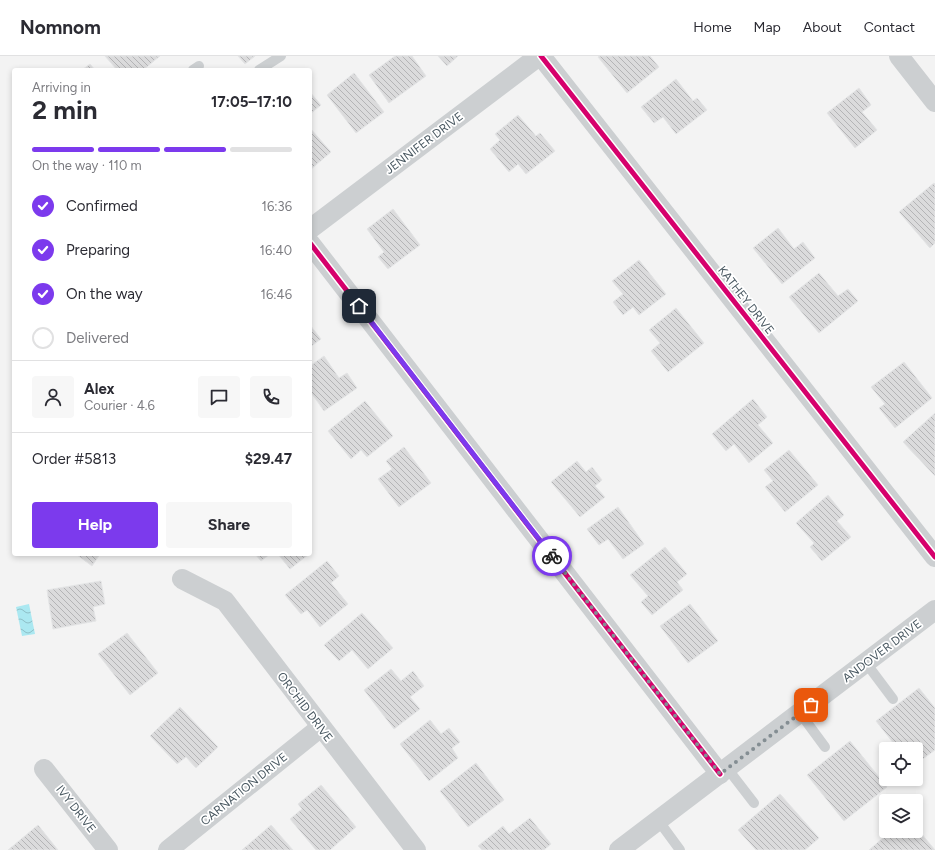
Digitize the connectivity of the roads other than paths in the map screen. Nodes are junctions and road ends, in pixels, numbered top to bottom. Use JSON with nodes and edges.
{"nodes":[{"id":1,"x":281,"y":56,"type":"edge"},
{"id":2,"x":540,"y":56,"type":"edge"},
{"id":3,"x":899,"y":56,"type":"edge"},
{"id":4,"x":262,"y":68,"type":"edge"},
{"id":5,"x":935,"y":102,"type":"edge"},
{"id":6,"x":312,"y":227,"type":"edge"},
{"id":7,"x":312,"y":246,"type":"edge"},
{"id":8,"x":935,"y":557,"type":"edge"},
{"id":9,"x":182,"y":579,"type":"dead end"},
{"id":10,"x":934,"y":612,"type":"edge"},
{"id":11,"x":866,"y":663,"type":"junction"},
{"id":12,"x":893,"y":698,"type":"dead end"},
{"id":13,"x":800,"y":713,"type":"junction"},
{"id":14,"x":321,"y":727,"type":"junction"},
{"id":15,"x":825,"y":747,"type":"dead end"},
{"id":16,"x":44,"y":768,"type":"dead end"},
{"id":17,"x":724,"y":771,"type":"junction"},
{"id":18,"x":754,"y":803,"type":"dead end"},
{"id":19,"x":658,"y":820,"type":"junction"},
{"id":20,"x":108,"y":850,"type":"edge"},
{"id":21,"x":168,"y":850,"type":"edge"},
{"id":22,"x":416,"y":850,"type":"edge"},
{"id":23,"x":619,"y":850,"type":"edge"},
{"id":24,"x":680,"y":850,"type":"edge"}],
"edges":[{"from":1,"to":4,"type":"lane"},
{"from":2,"to":6,"type":"street","name":"JENNIFER DRIVE"},
{"from":2,"to":8,"type":"street","name":"KATHEY DRIVE"},
{"from":3,"to":5,"type":"street"},
{"from":7,"to":17,"type":"street"},
{"from":9,"to":14,"type":"street","name":"ORCHID DRIVE"},
{"from":10,"to":11,"type":"street","name":"ANDOVER DRIVE"},
{"from":11,"to":12,"type":"lane"},
{"from":11,"to":13,"type":"street","name":"ANDOVER DRIVE"},
{"from":13,"to":15,"type":"lane"},
{"from":13,"to":17,"type":"street","name":"ANDOVER DRIVE"},
{"from":14,"to":21,"type":"street","name":"CARNATION DRIVE"},
{"from":14,"to":22,"type":"street","name":"ORCHID DRIVE"},
{"from":16,"to":20,"type":"street","name":"IVY DRIVE"},
{"from":17,"to":18,"type":"lane"},
{"from":17,"to":19,"type":"street","name":"ANDOVER DRIVE"},
{"from":19,"to":23,"type":"street","name":"ANDOVER DRIVE"},
{"from":19,"to":24,"type":"lane"}]}
